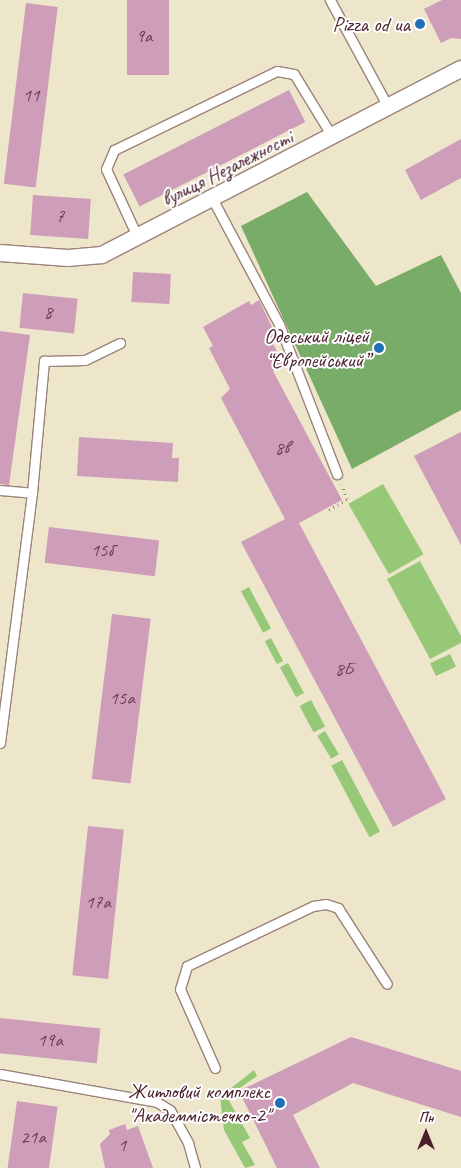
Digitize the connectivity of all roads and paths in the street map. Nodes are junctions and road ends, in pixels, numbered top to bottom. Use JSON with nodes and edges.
{"nodes":[{"id":1,"x":330,"y":0,"type":"edge"},
{"id":2,"x":461,"y":69,"type":"edge"},
{"id":3,"x":388,"y":107,"type":"junction"},
{"id":4,"x":333,"y":138,"type":"junction"},
{"id":5,"x":213,"y":200,"type":"junction"},
{"id":6,"x":136,"y":236,"type":"junction"},
{"id":7,"x":0,"y":253,"type":"edge"},
{"id":8,"x":120,"y":343,"type":"dead end"},
{"id":9,"x":337,"y":474,"type":"joint"},
{"id":10,"x":0,"y":490,"type":"edge"},
{"id":11,"x":32,"y":494,"type":"junction"},
{"id":12,"x":329,"y":510,"type":"dead end"},
{"id":13,"x":0,"y":743,"type":"edge"},
{"id":14,"x":387,"y":984,"type":"dead end"},
{"id":15,"x":215,"y":1068,"type":"dead end"},
{"id":16,"x":0,"y":1074,"type":"edge"},
{"id":17,"x":195,"y":1168,"type":"edge"}],
"edges":[{"from":1,"to":3,"type":"lane"},
{"from":2,"to":3,"type":"street","name":"вулиця Незалежності"},
{"from":3,"to":4,"type":"street","name":"вулиця Незалежності"},
{"from":4,"to":5,"type":"street","name":"вулиця Незалежності"},
{"from":4,"to":6,"type":"lane"},
{"from":5,"to":6,"type":"street","name":"вулиця Незалежності"},
{"from":5,"to":9,"type":"lane"},
{"from":6,"to":7,"type":"street","name":"вулиця Незалежності"},
{"from":8,"to":11,"type":"lane"},
{"from":9,"to":12,"type":"path"},
{"from":10,"to":11,"type":"lane"},
{"from":11,"to":13,"type":"lane"},
{"from":14,"to":15,"type":"lane"},
{"from":16,"to":17,"type":"lane"}]}
